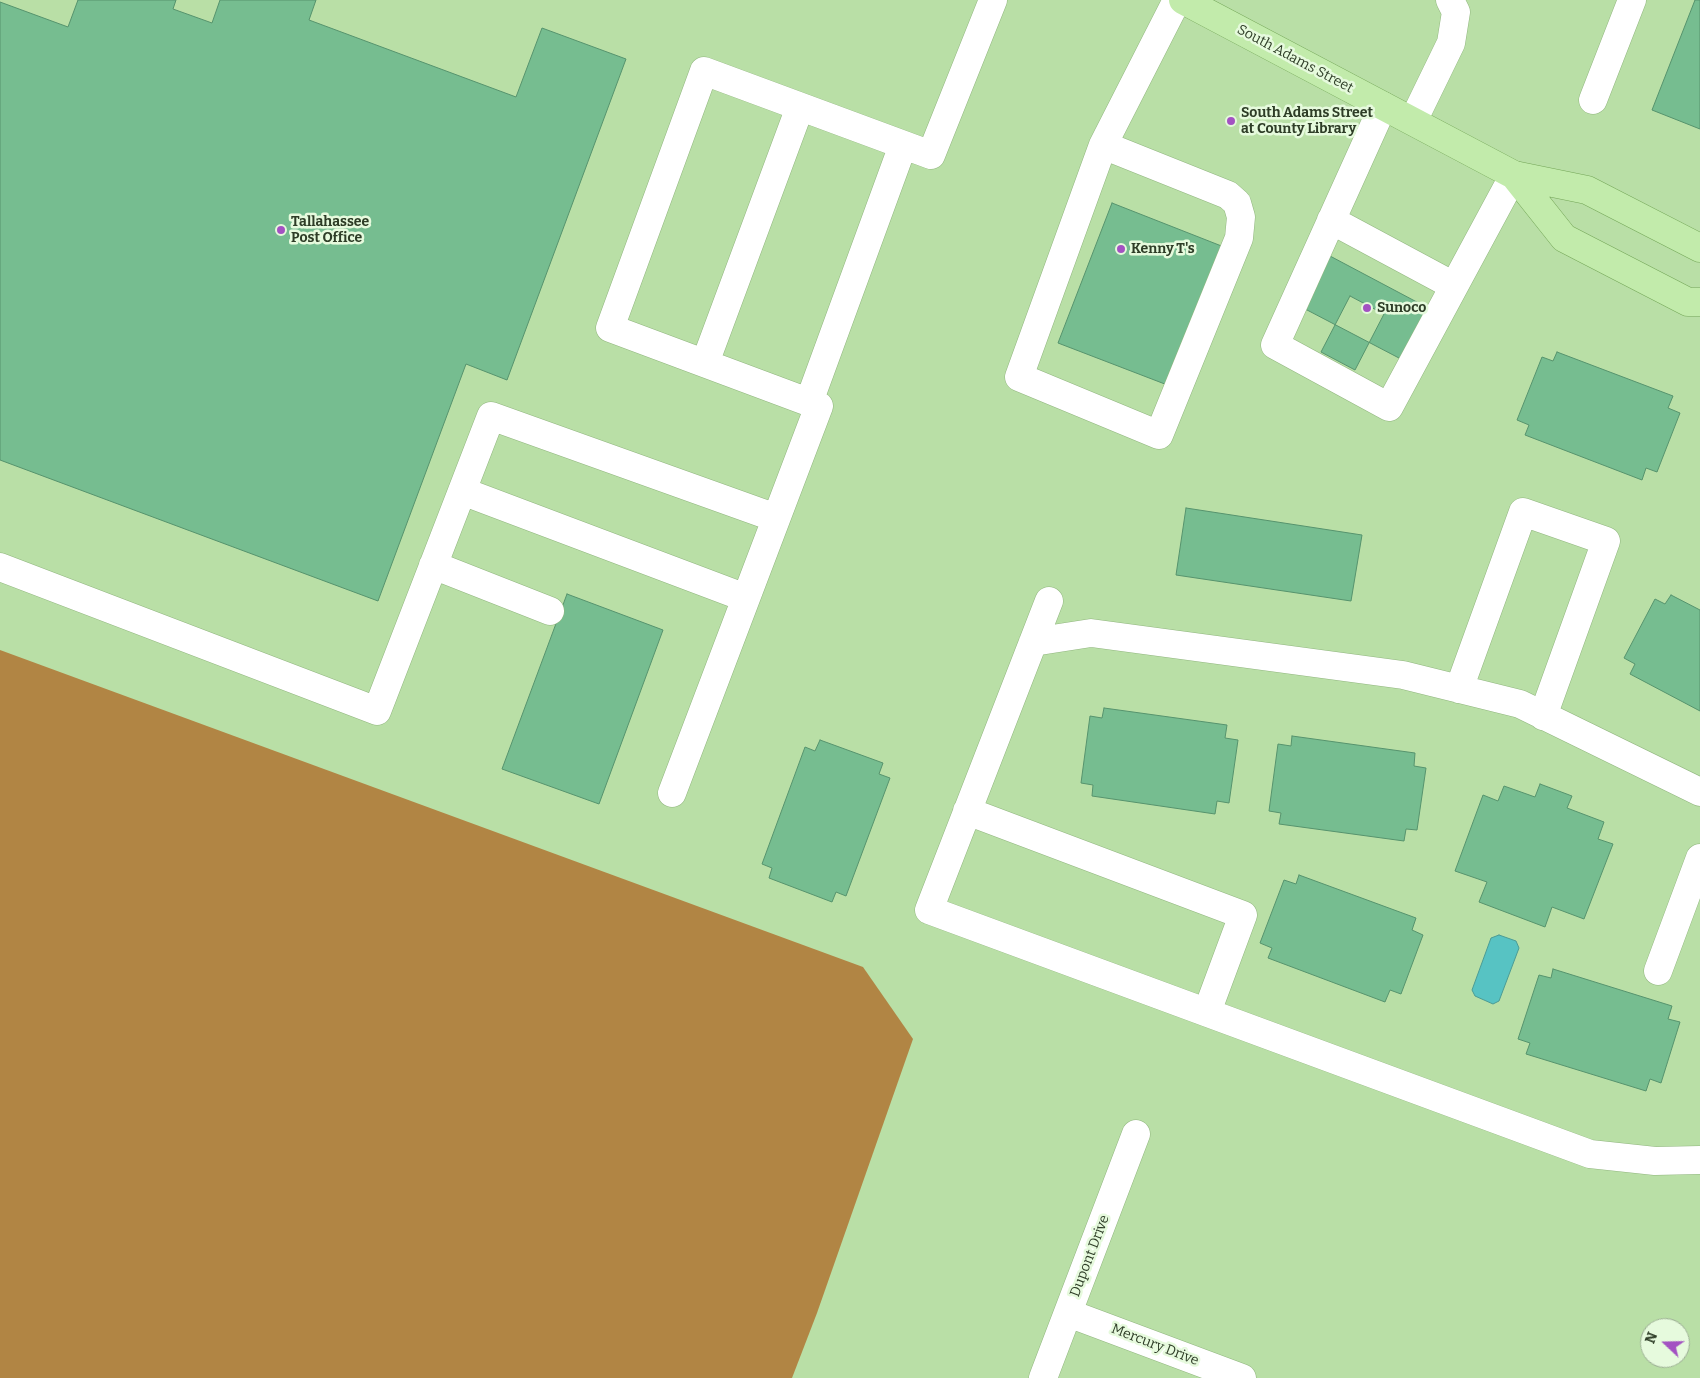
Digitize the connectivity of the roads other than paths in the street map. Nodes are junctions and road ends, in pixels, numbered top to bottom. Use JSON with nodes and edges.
{"nodes":[{"id":1,"x":993,"y":0,"type":"edge"},
{"id":2,"x":1177,"y":0,"type":"edge"},
{"id":3,"x":1183,"y":0,"type":"edge"},
{"id":4,"x":1450,"y":0,"type":"edge"},
{"id":5,"x":1632,"y":0,"type":"edge"},
{"id":6,"x":1592,"y":100,"type":"dead end"},
{"id":7,"x":1383,"y":106,"type":"junction"},
{"id":8,"x":800,"y":107,"type":"junction"},
{"id":9,"x":1413,"y":122,"type":"junction"},
{"id":10,"x":903,"y":145,"type":"junction"},
{"id":11,"x":1103,"y":145,"type":"junction"},
{"id":12,"x":1514,"y":175,"type":"junction"},
{"id":13,"x":1331,"y":220,"type":"junction"},
{"id":14,"x":1700,"y":248,"type":"edge"},
{"id":15,"x":1454,"y":286,"type":"junction"},
{"id":16,"x":1700,"y":302,"type":"edge"},
{"id":17,"x":705,"y":364,"type":"junction"},
{"id":18,"x":814,"y":404,"type":"junction"},
{"id":19,"x":462,"y":492,"type":"junction"},
{"id":20,"x":776,"y":518,"type":"junction"},
{"id":21,"x":433,"y":565,"type":"junction"},
{"id":22,"x":0,"y":566,"type":"edge"},
{"id":23,"x":746,"y":598,"type":"junction"},
{"id":24,"x":1048,"y":601,"type":"dead end"},
{"id":25,"x":550,"y":611,"type":"dead end"},
{"id":26,"x":1033,"y":642,"type":"junction"},
{"id":27,"x":1459,"y":689,"type":"junction"},
{"id":28,"x":1543,"y":716,"type":"junction"},
{"id":29,"x":1700,"y":792,"type":"edge"},
{"id":30,"x":672,"y":793,"type":"dead end"},
{"id":31,"x":967,"y":811,"type":"junction"},
{"id":32,"x":1700,"y":858,"type":"edge"},
{"id":33,"x":1658,"y":971,"type":"dead end"},
{"id":34,"x":1207,"y":1012,"type":"junction"},
{"id":35,"x":1136,"y":1134,"type":"dead end"},
{"id":36,"x":1700,"y":1160,"type":"edge"},
{"id":37,"x":1068,"y":1313,"type":"junction"},
{"id":38,"x":1043,"y":1378,"type":"edge"},
{"id":39,"x":1242,"y":1378,"type":"edge"}],
"edges":[{"from":1,"to":10,"type":"street"},
{"from":2,"to":11,"type":"street"},
{"from":3,"to":7,"type":"main road","name":"South Adams Street"},
{"from":4,"to":9,"type":"street"},
{"from":5,"to":6,"type":"street"},
{"from":7,"to":9,"type":"main road","name":"South Adams Street"},
{"from":7,"to":13,"type":"street"},
{"from":8,"to":10,"type":"street"},
{"from":8,"to":17,"type":"street"},
{"from":8,"to":17,"type":"street"},
{"from":9,"to":12,"type":"main road","name":"South Adams Street"},
{"from":10,"to":18,"type":"street"},
{"from":11,"to":11,"type":"street"},
{"from":12,"to":14,"type":"main road","name":"South Adams Street"},
{"from":12,"to":15,"type":"street"},
{"from":12,"to":16,"type":"main road","name":"South Adams Street"},
{"from":13,"to":15,"type":"street"},
{"from":13,"to":15,"type":"street"},
{"from":17,"to":18,"type":"street"},
{"from":18,"to":20,"type":"street"},
{"from":19,"to":20,"type":"street"},
{"from":19,"to":21,"type":"street"},
{"from":19,"to":23,"type":"street"},
{"from":20,"to":23,"type":"street"},
{"from":21,"to":22,"type":"street"},
{"from":21,"to":25,"type":"street"},
{"from":23,"to":30,"type":"street"},
{"from":24,"to":26,"type":"street"},
{"from":26,"to":27,"type":"street"},
{"from":26,"to":31,"type":"street"},
{"from":27,"to":28,"type":"street"},
{"from":27,"to":28,"type":"street"},
{"from":28,"to":29,"type":"street"},
{"from":31,"to":34,"type":"street"},
{"from":31,"to":34,"type":"street"},
{"from":32,"to":33,"type":"street"},
{"from":34,"to":36,"type":"street"},
{"from":35,"to":37,"type":"street","name":"Dupont Drive"},
{"from":37,"to":38,"type":"street","name":"Dupont Drive"},
{"from":37,"to":39,"type":"street","name":"Mercury Drive"}]}
